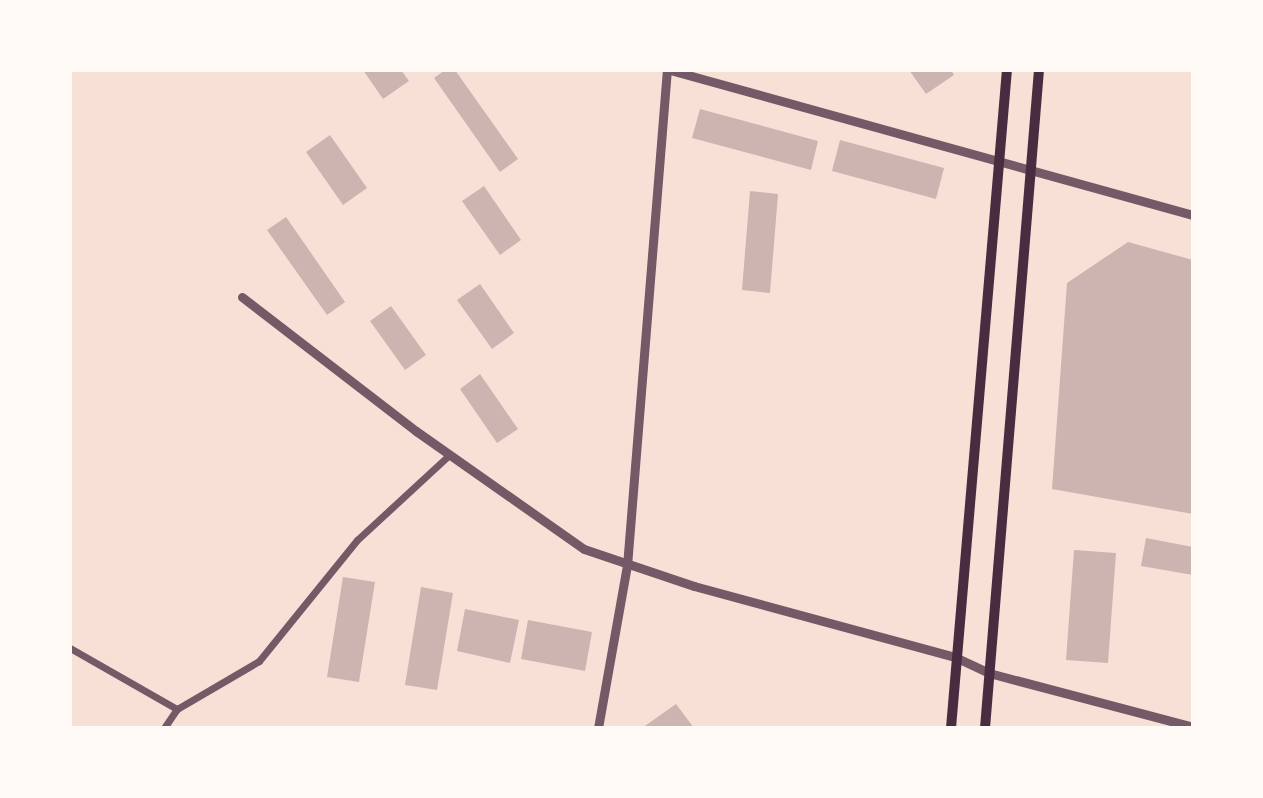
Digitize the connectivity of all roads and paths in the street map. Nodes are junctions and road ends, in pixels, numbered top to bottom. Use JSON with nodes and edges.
{"nodes":[{"id":1,"x":669,"y":70,"type":"edge"},
{"id":2,"x":1007,"y":70,"type":"edge"},
{"id":3,"x":1039,"y":70,"type":"edge"},
{"id":4,"x":999,"y":160,"type":"junction"},
{"id":5,"x":1031,"y":172,"type":"junction"},
{"id":6,"x":1193,"y":215,"type":"edge"},
{"id":7,"x":242,"y":297,"type":"dead end"},
{"id":8,"x":449,"y":455,"type":"junction"},
{"id":9,"x":627,"y":566,"type":"junction"},
{"id":10,"x":70,"y":648,"type":"edge"},
{"id":11,"x":956,"y":657,"type":"junction"},
{"id":12,"x":989,"y":673,"type":"junction"},
{"id":13,"x":177,"y":709,"type":"junction"},
{"id":14,"x":1193,"y":727,"type":"edge"},
{"id":15,"x":164,"y":728,"type":"edge"},
{"id":16,"x":598,"y":728,"type":"edge"},
{"id":17,"x":951,"y":728,"type":"edge"},
{"id":18,"x":985,"y":728,"type":"edge"}],
"edges":[{"from":1,"to":4,"type":"street"},
{"from":1,"to":9,"type":"street"},
{"from":2,"to":4,"type":"main road"},
{"from":3,"to":5,"type":"main road"},
{"from":4,"to":5,"type":"street"},
{"from":4,"to":11,"type":"main road"},
{"from":5,"to":6,"type":"street"},
{"from":5,"to":12,"type":"main road"},
{"from":7,"to":8,"type":"street"},
{"from":8,"to":9,"type":"street"},
{"from":8,"to":13,"type":"street"},
{"from":9,"to":11,"type":"street"},
{"from":9,"to":16,"type":"street"},
{"from":10,"to":13,"type":"street"},
{"from":11,"to":12,"type":"street"},
{"from":11,"to":17,"type":"main road"},
{"from":12,"to":14,"type":"street"},
{"from":12,"to":18,"type":"main road"},
{"from":13,"to":15,"type":"street"}]}
